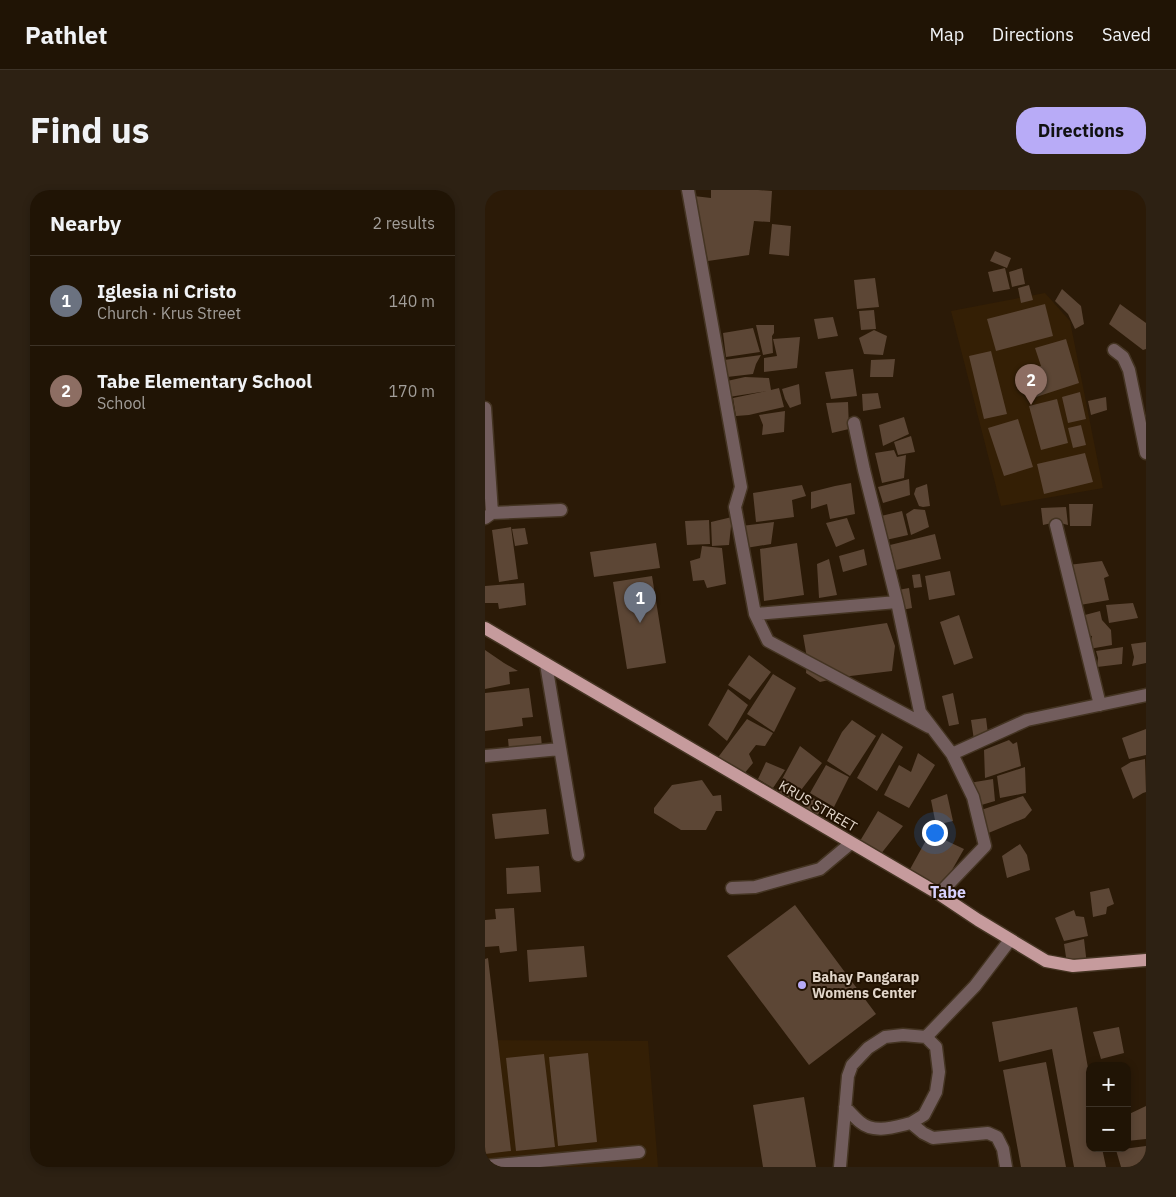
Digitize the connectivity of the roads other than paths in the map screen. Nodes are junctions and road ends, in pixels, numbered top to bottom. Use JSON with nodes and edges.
{"nodes":[{"id":1,"x":688,"y":190,"type":"edge"},
{"id":2,"x":1114,"y":350,"type":"dead end"},
{"id":3,"x":485,"y":408,"type":"edge"},
{"id":4,"x":854,"y":423,"type":"dead end"},
{"id":5,"x":1146,"y":453,"type":"edge"},
{"id":6,"x":561,"y":510,"type":"dead end"},
{"id":7,"x":488,"y":516,"type":"edge"},
{"id":8,"x":1056,"y":525,"type":"dead end"},
{"id":9,"x":897,"y":602,"type":"junction"},
{"id":10,"x":755,"y":614,"type":"junction"},
{"id":11,"x":485,"y":628,"type":"edge"},
{"id":12,"x":546,"y":664,"type":"junction"},
{"id":13,"x":1146,"y":695,"type":"edge"},
{"id":14,"x":1100,"y":705,"type":"junction"},
{"id":15,"x":933,"y":730,"type":"junction"},
{"id":16,"x":560,"y":749,"type":"junction"},
{"id":17,"x":952,"y":754,"type":"junction"},
{"id":18,"x":485,"y":756,"type":"edge"},
{"id":19,"x":851,"y":843,"type":"junction"},
{"id":20,"x":578,"y":855,"type":"dead end"},
{"id":21,"x":732,"y":888,"type":"dead end"},
{"id":22,"x":939,"y":894,"type":"junction"},
{"id":23,"x":1010,"y":940,"type":"junction"},
{"id":24,"x":1146,"y":960,"type":"edge"},
{"id":25,"x":926,"y":1037,"type":"junction"},
{"id":26,"x":845,"y":1107,"type":"junction"},
{"id":27,"x":861,"y":1123,"type":"junction"},
{"id":28,"x":911,"y":1123,"type":"junction"},
{"id":29,"x":842,"y":1143,"type":"junction"},
{"id":30,"x":639,"y":1152,"type":"dead end"},
{"id":31,"x":485,"y":1166,"type":"edge"},
{"id":32,"x":840,"y":1167,"type":"edge"},
{"id":33,"x":1006,"y":1167,"type":"edge"}],
"edges":[{"from":1,"to":10,"type":"street"},
{"from":2,"to":5,"type":"street"},
{"from":3,"to":7,"type":"street"},
{"from":4,"to":9,"type":"street"},
{"from":6,"to":7,"type":"street"},
{"from":8,"to":14,"type":"street"},
{"from":9,"to":10,"type":"street"},
{"from":9,"to":15,"type":"street"},
{"from":10,"to":15,"type":"street"},
{"from":11,"to":12,"type":"main road","name":"KRUS STREET"},
{"from":12,"to":16,"type":"street"},
{"from":12,"to":19,"type":"main road","name":"KRUS STREET"},
{"from":13,"to":14,"type":"street"},
{"from":14,"to":17,"type":"street"},
{"from":15,"to":17,"type":"street"},
{"from":16,"to":18,"type":"street"},
{"from":16,"to":20,"type":"street"},
{"from":17,"to":22,"type":"street"},
{"from":19,"to":21,"type":"street"},
{"from":19,"to":22,"type":"main road","name":"KRUS STREET"},
{"from":22,"to":23,"type":"main road","name":"KRUS STREET"},
{"from":23,"to":24,"type":"main road","name":"KRUS STREET"},
{"from":23,"to":25,"type":"street"},
{"from":25,"to":26,"type":"street"},
{"from":25,"to":28,"type":"street"},
{"from":26,"to":27,"type":"street"},
{"from":26,"to":29,"type":"street"},
{"from":27,"to":28,"type":"street"},
{"from":27,"to":29,"type":"street"},
{"from":28,"to":33,"type":"street"},
{"from":29,"to":32,"type":"street"},
{"from":30,"to":31,"type":"street"}]}
